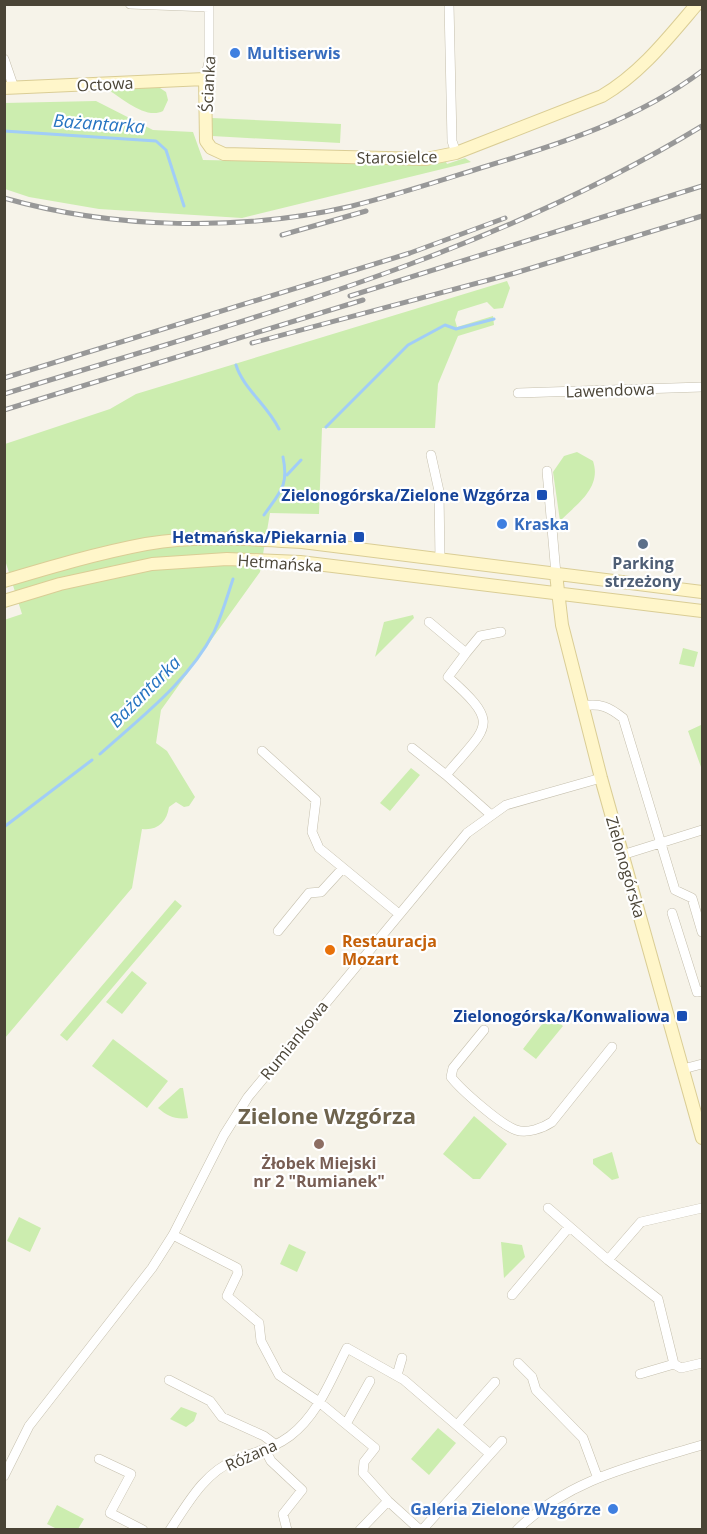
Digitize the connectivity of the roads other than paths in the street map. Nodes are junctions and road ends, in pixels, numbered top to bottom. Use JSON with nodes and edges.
{"nodes":[{"id":1,"x":130,"y":4,"type":"edge"},
{"id":2,"x":449,"y":4,"type":"edge"},
{"id":3,"x":697,"y":4,"type":"edge"},
{"id":4,"x":209,"y":6,"type":"edge"},
{"id":5,"x":4,"y":59,"type":"edge"},
{"id":6,"x":205,"y":79,"type":"junction"},
{"id":7,"x":9,"y":88,"type":"edge"},
{"id":8,"x":456,"y":153,"type":"junction"},
{"id":9,"x":224,"y":154,"type":"joint"},
{"id":10,"x":702,"y":387,"type":"edge"},
{"id":11,"x":518,"y":393,"type":"dead end"},
{"id":12,"x":431,"y":455,"type":"dead end"},
{"id":13,"x":547,"y":471,"type":"dead end"},
{"id":14,"x":302,"y":542,"type":"junction"},
{"id":15,"x":440,"y":560,"type":"junction"},
{"id":16,"x":300,"y":562,"type":"junction"},
{"id":17,"x":556,"y":574,"type":"junction"},
{"id":18,"x":4,"y":581,"type":"edge"},
{"id":19,"x":702,"y":591,"type":"edge"},
{"id":20,"x":558,"y":594,"type":"junction"},
{"id":21,"x":4,"y":601,"type":"edge"},
{"id":22,"x":702,"y":611,"type":"edge"},
{"id":23,"x":429,"y":622,"type":"dead end"},
{"id":24,"x":501,"y":632,"type":"dead end"},
{"id":25,"x":466,"y":653,"type":"junction"},
{"id":26,"x":582,"y":706,"type":"junction"},
{"id":27,"x":412,"y":748,"type":"dead end"},
{"id":28,"x":262,"y":751,"type":"dead end"},
{"id":29,"x":446,"y":775,"type":"junction"},
{"id":30,"x":601,"y":778,"type":"junction"},
{"id":31,"x":490,"y":814,"type":"junction"},
{"id":32,"x":702,"y":830,"type":"edge"},
{"id":33,"x":661,"y":842,"type":"junction"},
{"id":34,"x":622,"y":855,"type":"junction"},
{"id":35,"x":343,"y":868,"type":"junction"},
{"id":36,"x":672,"y":913,"type":"dead end"},
{"id":37,"x":399,"y":914,"type":"junction"},
{"id":38,"x":278,"y":931,"type":"dead end"},
{"id":39,"x":702,"y":932,"type":"edge"},
{"id":40,"x":702,"y":991,"type":"edge"},
{"id":41,"x":484,"y":1030,"type":"dead end"},
{"id":42,"x":612,"y":1047,"type":"dead end"},
{"id":43,"x":702,"y":1064,"type":"edge"},
{"id":44,"x":683,"y":1069,"type":"junction"},
{"id":45,"x":702,"y":1138,"type":"edge"},
{"id":46,"x":548,"y":1208,"type":"dead end"},
{"id":47,"x":702,"y":1208,"type":"edge"},
{"id":48,"x":569,"y":1227,"type":"junction"},
{"id":49,"x":173,"y":1235,"type":"junction"},
{"id":50,"x":608,"y":1260,"type":"junction"},
{"id":51,"x":512,"y":1295,"type":"dead end"},
{"id":52,"x":402,"y":1358,"type":"dead end"},
{"id":53,"x":518,"y":1363,"type":"dead end"},
{"id":54,"x":702,"y":1363,"type":"edge"},
{"id":55,"x":674,"y":1364,"type":"junction"},
{"id":56,"x":640,"y":1374,"type":"dead end"},
{"id":57,"x":397,"y":1375,"type":"junction"},
{"id":58,"x":169,"y":1380,"type":"dead end"},
{"id":59,"x":370,"y":1381,"type":"dead end"},
{"id":60,"x":495,"y":1382,"type":"dead end"},
{"id":61,"x":320,"y":1402,"type":"junction"},
{"id":62,"x":346,"y":1424,"type":"junction"},
{"id":63,"x":457,"y":1425,"type":"junction"},
{"id":64,"x":502,"y":1441,"type":"dead end"},
{"id":65,"x":276,"y":1445,"type":"junction"},
{"id":66,"x":702,"y":1445,"type":"edge"},
{"id":67,"x":265,"y":1450,"type":"junction"},
{"id":68,"x":490,"y":1454,"type":"junction"},
{"id":69,"x":99,"y":1459,"type":"dead end"},
{"id":70,"x":4,"y":1476,"type":"edge"},
{"id":71,"x":597,"y":1476,"type":"junction"},
{"id":72,"x":388,"y":1501,"type":"junction"},
{"id":73,"x":143,"y":1530,"type":"edge"},
{"id":74,"x":170,"y":1530,"type":"edge"},
{"id":75,"x":287,"y":1530,"type":"edge"},
{"id":76,"x":360,"y":1530,"type":"edge"},
{"id":77,"x":421,"y":1530,"type":"edge"},
{"id":78,"x":517,"y":1530,"type":"edge"}],
"edges":[{"from":1,"to":4,"type":"street"},
{"from":2,"to":8,"type":"street","name":"Starosielce"},
{"from":3,"to":8,"type":"main road"},
{"from":4,"to":6,"type":"street","name":"Ścianka"},
{"from":5,"to":7,"type":"street"},
{"from":6,"to":7,"type":"main road","name":"Octowa"},
{"from":6,"to":9,"type":"main road","name":"Ścianka"},
{"from":8,"to":9,"type":"main road","name":"Starosielce"},
{"from":10,"to":11,"type":"street","name":"Lawendowa"},
{"from":12,"to":15,"type":"street"},
{"from":13,"to":17,"type":"street"},
{"from":14,"to":15,"type":"main road","name":"Hetmańska"},
{"from":14,"to":16,"type":"main road"},
{"from":14,"to":18,"type":"main road","name":"Hetmańska"},
{"from":15,"to":17,"type":"main road","name":"Hetmańska"},
{"from":16,"to":20,"type":"main road","name":"Hetmańska"},
{"from":16,"to":21,"type":"main road","name":"Hetmańska"},
{"from":17,"to":19,"type":"main road","name":"Hetmańska"},
{"from":17,"to":20,"type":"main road","name":"Zielonogórska"},
{"from":20,"to":22,"type":"main road","name":"Hetmańska"},
{"from":20,"to":26,"type":"main road","name":"Zielonogórska"},
{"from":23,"to":25,"type":"street"},
{"from":24,"to":25,"type":"street"},
{"from":25,"to":29,"type":"street"},
{"from":26,"to":30,"type":"main road","name":"Zielonogórska"},
{"from":26,"to":33,"type":"street"},
{"from":27,"to":29,"type":"street"},
{"from":28,"to":35,"type":"street"},
{"from":29,"to":31,"type":"street"},
{"from":30,"to":31,"type":"street","name":"Rumiankowa"},
{"from":30,"to":34,"type":"main road","name":"Zielonogórska"},
{"from":31,"to":37,"type":"street","name":"Rumiankowa"},
{"from":32,"to":33,"type":"street"},
{"from":33,"to":34,"type":"street"},
{"from":33,"to":39,"type":"street"},
{"from":34,"to":44,"type":"main road","name":"Zielonogórska"},
{"from":35,"to":37,"type":"street"},
{"from":35,"to":38,"type":"street"},
{"from":36,"to":40,"type":"street"},
{"from":37,"to":49,"type":"street","name":"Rumiankowa"},
{"from":41,"to":42,"type":"street"},
{"from":43,"to":44,"type":"street"},
{"from":44,"to":45,"type":"main road","name":"Zielonogórska"},
{"from":46,"to":48,"type":"street"},
{"from":47,"to":50,"type":"street"},
{"from":48,"to":50,"type":"street"},
{"from":48,"to":51,"type":"street"},
{"from":49,"to":61,"type":"street"},
{"from":49,"to":70,"type":"street","name":"Rumiankowa"},
{"from":50,"to":55,"type":"street"},
{"from":52,"to":57,"type":"street"},
{"from":53,"to":71,"type":"street"},
{"from":54,"to":55,"type":"street"},
{"from":55,"to":56,"type":"street"},
{"from":57,"to":61,"type":"street","name":"Różana"},
{"from":57,"to":63,"type":"street"},
{"from":58,"to":65,"type":"street"},
{"from":59,"to":62,"type":"street"},
{"from":60,"to":63,"type":"street"},
{"from":61,"to":62,"type":"street"},
{"from":61,"to":65,"type":"street","name":"Różana"},
{"from":62,"to":72,"type":"street"},
{"from":63,"to":68,"type":"street"},
{"from":64,"to":68,"type":"street"},
{"from":65,"to":67,"type":"street","name":"Różana"},
{"from":66,"to":71,"type":"street"},
{"from":67,"to":74,"type":"street","name":"Różana"},
{"from":67,"to":75,"type":"street"},
{"from":68,"to":77,"type":"street"},
{"from":69,"to":73,"type":"street"},
{"from":71,"to":78,"type":"street"},
{"from":72,"to":76,"type":"street"},
{"from":72,"to":77,"type":"street"}]}
